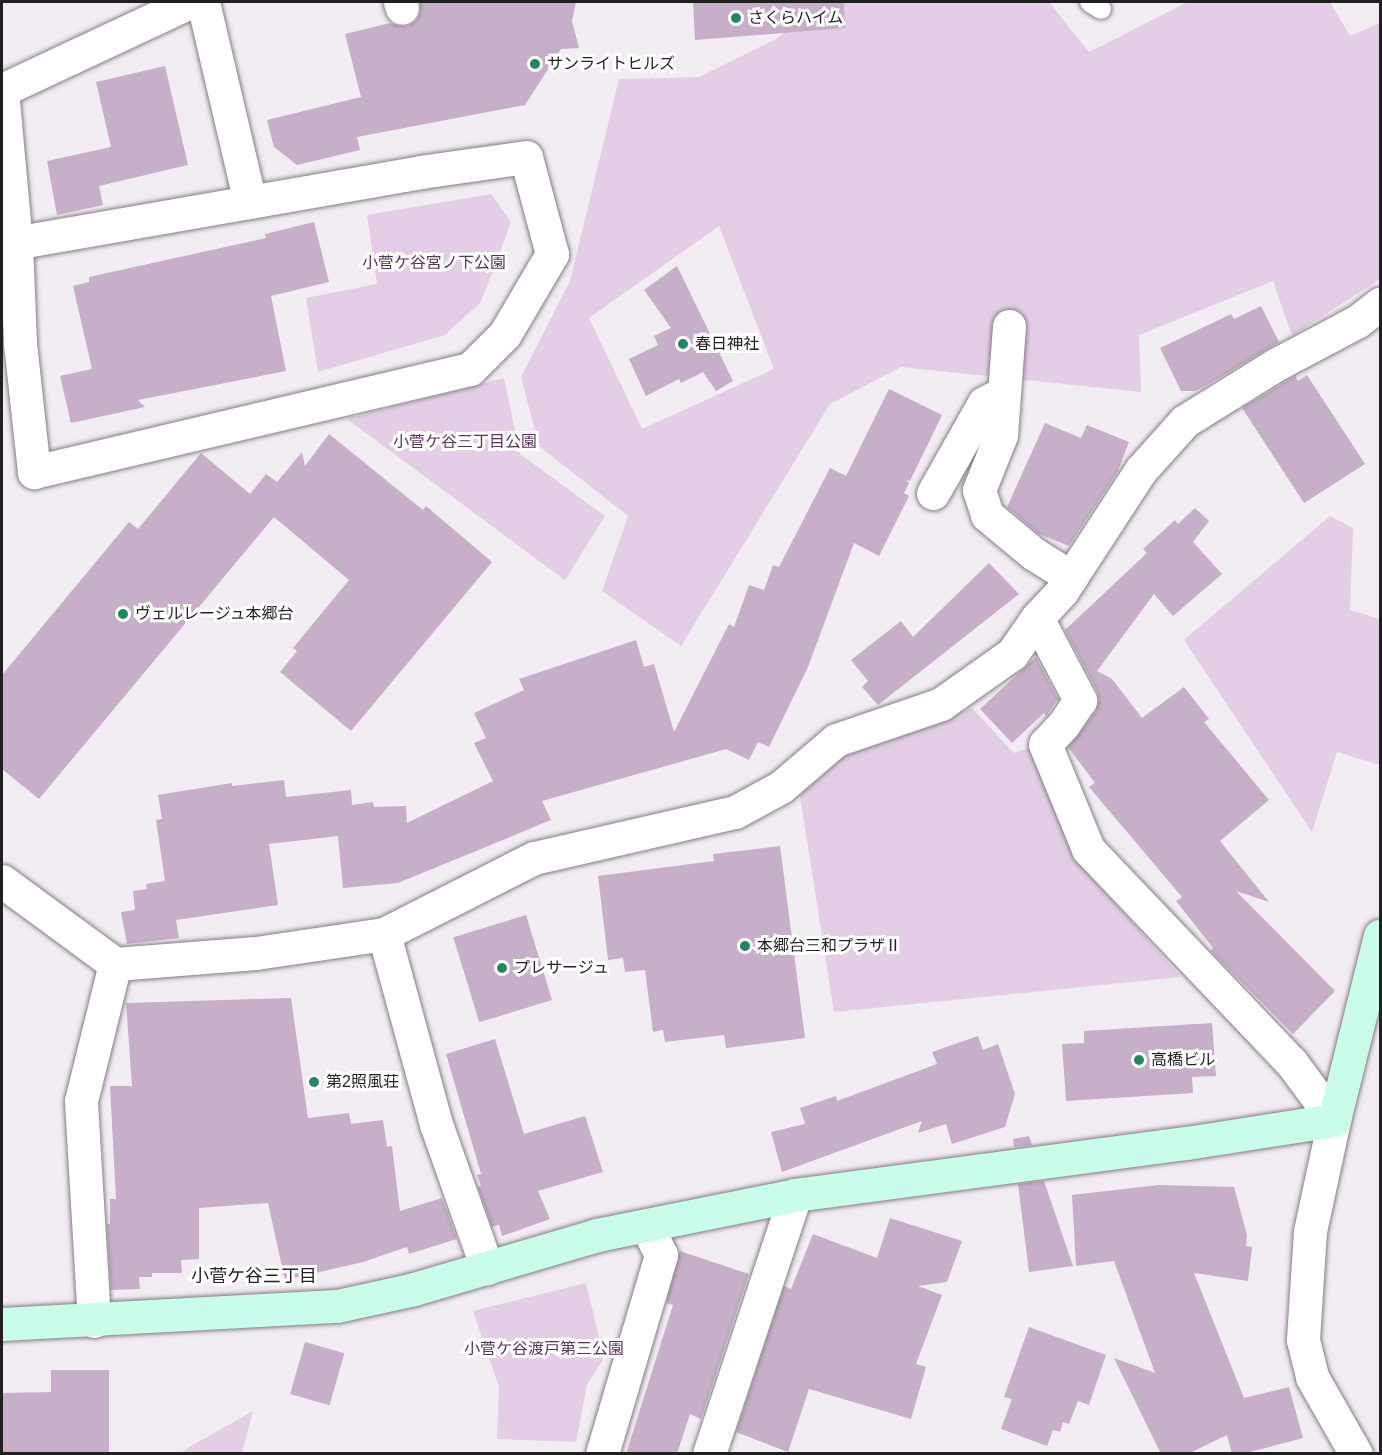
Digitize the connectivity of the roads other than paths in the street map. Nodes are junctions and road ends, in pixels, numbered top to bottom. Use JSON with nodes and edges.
{"nodes":[{"id":1,"x":190,"y":2,"type":"edge"},
{"id":2,"x":203,"y":2,"type":"edge"},
{"id":3,"x":2,"y":90,"type":"edge"},
{"id":4,"x":250,"y":202,"type":"junction"},
{"id":5,"x":16,"y":243,"type":"junction"},
{"id":6,"x":1380,"y":304,"type":"edge"},
{"id":7,"x":1009,"y":326,"type":"dead end"},
{"id":8,"x":11,"y":343,"type":"edge"},
{"id":9,"x":1004,"y":393,"type":"junction"},
{"id":10,"x":933,"y":493,"type":"dead end"},
{"id":11,"x":1071,"y":577,"type":"junction"},
{"id":12,"x":1037,"y":618,"type":"junction"},
{"id":13,"x":2,"y":881,"type":"edge"},
{"id":14,"x":384,"y":934,"type":"junction"},
{"id":15,"x":1380,"y":936,"type":"edge"},
{"id":16,"x":115,"y":964,"type":"junction"},
{"id":17,"x":1371,"y":1021,"type":"edge"},
{"id":18,"x":1334,"y":1120,"type":"junction"},
{"id":19,"x":795,"y":1195,"type":"junction"},
{"id":20,"x":647,"y":1226,"type":"junction"},
{"id":21,"x":487,"y":1268,"type":"junction"},
{"id":22,"x":94,"y":1321,"type":"junction"},
{"id":23,"x":2,"y":1324,"type":"edge"},
{"id":24,"x":602,"y":1454,"type":"edge"},
{"id":25,"x":709,"y":1454,"type":"edge"},
{"id":26,"x":1356,"y":1454,"type":"edge"}],
"edges":[{"from":1,"to":3,"type":"street"},
{"from":2,"to":4,"type":"street"},
{"from":3,"to":5,"type":"street"},
{"from":4,"to":5,"type":"street"},
{"from":4,"to":8,"type":"street"},
{"from":5,"to":8,"type":"street"},
{"from":6,"to":11,"type":"street"},
{"from":7,"to":9,"type":"street"},
{"from":9,"to":10,"type":"street"},
{"from":9,"to":11,"type":"street"},
{"from":11,"to":12,"type":"street"},
{"from":12,"to":14,"type":"street"},
{"from":12,"to":18,"type":"street"},
{"from":13,"to":16,"type":"street"},
{"from":14,"to":16,"type":"street"},
{"from":14,"to":21,"type":"street"},
{"from":15,"to":17,"type":"street"},
{"from":16,"to":22,"type":"street"},
{"from":17,"to":18,"type":"street"},
{"from":18,"to":19,"type":"street"},
{"from":18,"to":26,"type":"street"},
{"from":19,"to":20,"type":"street"},
{"from":19,"to":25,"type":"street"},
{"from":20,"to":21,"type":"street"},
{"from":20,"to":24,"type":"street"},
{"from":21,"to":22,"type":"street"},
{"from":22,"to":23,"type":"street"}]}
